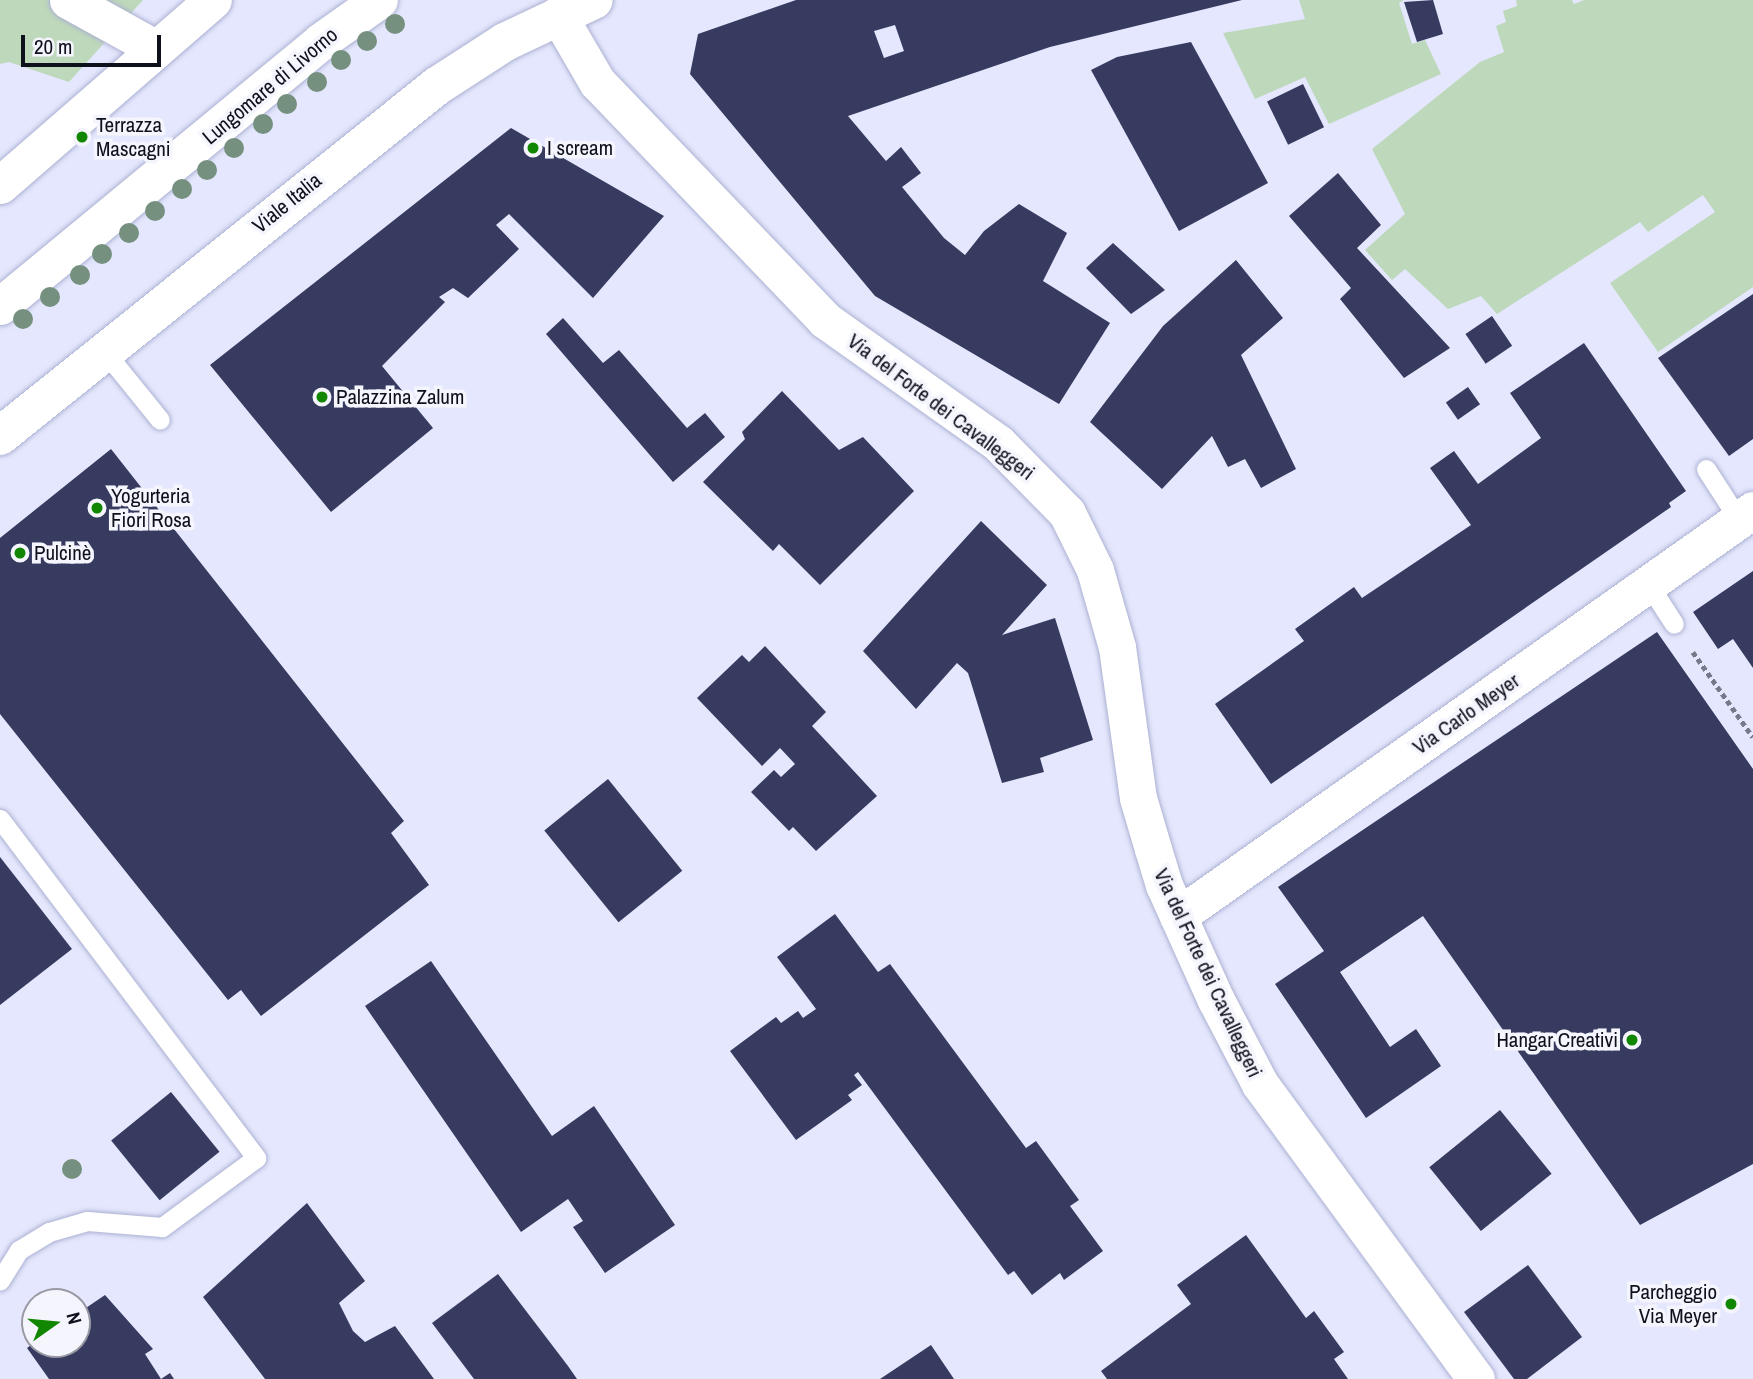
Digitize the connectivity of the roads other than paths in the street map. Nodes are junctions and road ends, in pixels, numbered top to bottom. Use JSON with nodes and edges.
{"nodes":[{"id":1,"x":68,"y":0,"type":"edge"},
{"id":2,"x":213,"y":0,"type":"edge"},
{"id":3,"x":379,"y":0,"type":"edge"},
{"id":4,"x":594,"y":0,"type":"edge"},
{"id":5,"x":558,"y":15,"type":"junction"},
{"id":6,"x":155,"y":48,"type":"junction"},
{"id":7,"x":0,"y":185,"type":"edge"},
{"id":8,"x":0,"y":306,"type":"edge"},
{"id":9,"x":105,"y":352,"type":"junction"},
{"id":10,"x":160,"y":420,"type":"dead end"},
{"id":11,"x":0,"y":436,"type":"edge"},
{"id":12,"x":1706,"y":469,"type":"dead end"},
{"id":13,"x":1746,"y":515,"type":"edge"},
{"id":14,"x":1649,"y":585,"type":"junction"},
{"id":15,"x":1674,"y":624,"type":"road end"},
{"id":16,"x":0,"y":819,"type":"edge"},
{"id":17,"x":1178,"y":916,"type":"junction"},
{"id":18,"x":0,"y":1280,"type":"edge"},
{"id":19,"x":1476,"y":1379,"type":"edge"}],
"edges":[{"from":1,"to":6,"type":"street"},
{"from":2,"to":6,"type":"street"},
{"from":3,"to":8,"type":"street","name":"Lungomare di Livorno"},
{"from":4,"to":5,"type":"main road","name":"Viale Italia"},
{"from":5,"to":9,"type":"main road","name":"Viale Italia"},
{"from":5,"to":17,"type":"street","name":"Via del Forte dei Cavalleggeri"},
{"from":6,"to":7,"type":"street"},
{"from":9,"to":10,"type":"lane"},
{"from":9,"to":11,"type":"main road","name":"Viale Italia"},
{"from":12,"to":13,"type":"lane"},
{"from":13,"to":14,"type":"street","name":"Via Carlo Meyer"},
{"from":14,"to":15,"type":"lane"},
{"from":14,"to":17,"type":"street","name":"Via Carlo Meyer"},
{"from":16,"to":18,"type":"lane"},
{"from":17,"to":19,"type":"street","name":"Via del Forte dei Cavalleggeri"}]}
